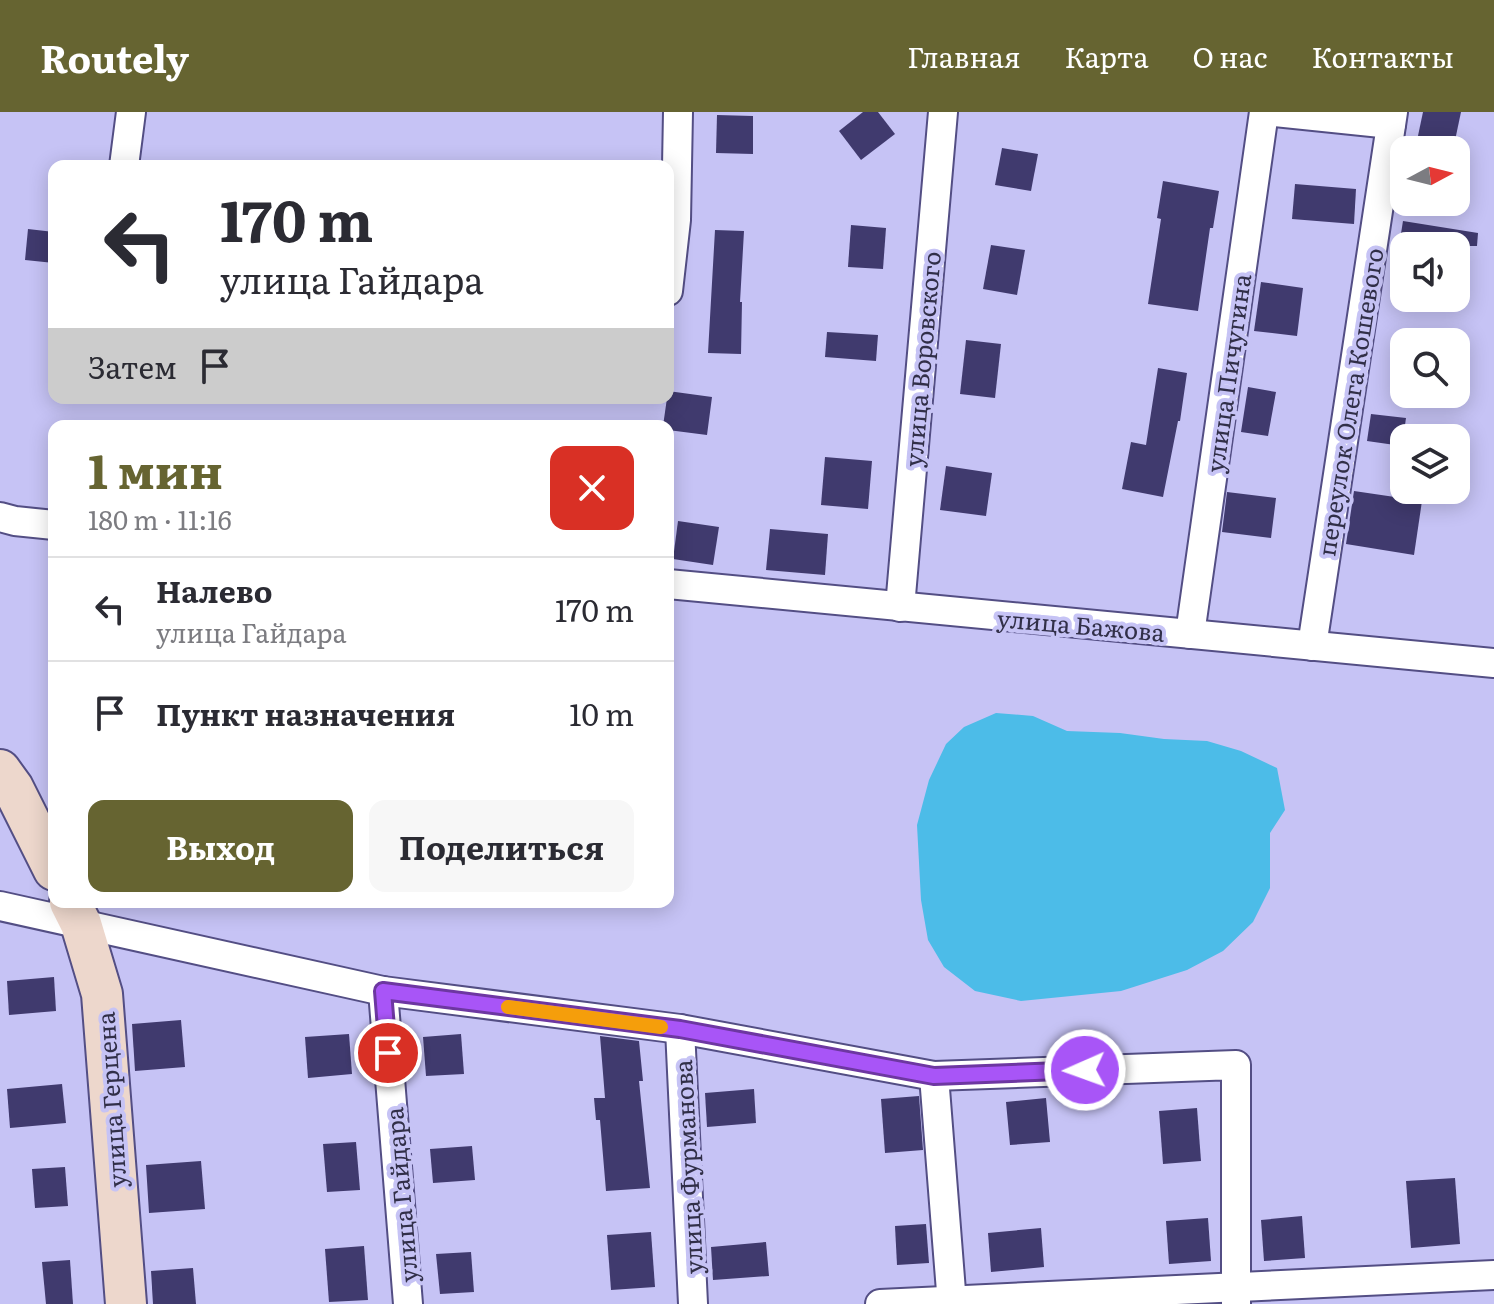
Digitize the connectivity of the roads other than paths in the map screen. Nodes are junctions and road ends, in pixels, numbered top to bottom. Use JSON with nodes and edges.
{"nodes":[{"id":1,"x":131,"y":112,"type":"edge"},
{"id":2,"x":678,"y":112,"type":"edge"},
{"id":3,"x":943,"y":112,"type":"edge"},
{"id":4,"x":1264,"y":112,"type":"edge"},
{"id":5,"x":1275,"y":112,"type":"edge"},
{"id":6,"x":1392,"y":118,"type":"edge"},
{"id":7,"x":125,"y":160,"type":"edge"},
{"id":8,"x":674,"y":238,"type":"edge"},
{"id":9,"x":0,"y":517,"type":"edge"},
{"id":10,"x":48,"y":524,"type":"edge"},
{"id":11,"x":674,"y":585,"type":"edge"},
{"id":12,"x":900,"y":607,"type":"junction"},
{"id":13,"x":1190,"y":634,"type":"junction"},
{"id":14,"x":1312,"y":646,"type":"junction"},
{"id":15,"x":1494,"y":663,"type":"edge"},
{"id":16,"x":0,"y":770,"type":"edge"},
{"id":17,"x":48,"y":858,"type":"edge"},
{"id":18,"x":0,"y":906,"type":"edge"},
{"id":19,"x":76,"y":913,"type":"edge"},
{"id":20,"x":383,"y":991,"type":"junction"},
{"id":21,"x":680,"y":1029,"type":"junction"},
{"id":22,"x":934,"y":1076,"type":"junction"},
{"id":23,"x":1494,"y":1275,"type":"edge"},
{"id":24,"x":1236,"y":1296,"type":"edge"},
{"id":25,"x":952,"y":1302,"type":"edge"},
{"id":26,"x":126,"y":1304,"type":"edge"},
{"id":27,"x":408,"y":1304,"type":"edge"},
{"id":28,"x":693,"y":1304,"type":"edge"},
{"id":29,"x":880,"y":1304,"type":"edge"}],
"edges":[{"from":1,"to":7,"type":"street"},
{"from":2,"to":8,"type":"street"},
{"from":3,"to":12,"type":"street","name":"улица Воровского"},
{"from":4,"to":13,"type":"street","name":"улица Пичугина"},
{"from":5,"to":6,"type":"street"},
{"from":6,"to":14,"type":"street","name":"переулок Олега Кошевого"},
{"from":9,"to":10,"type":"street"},
{"from":11,"to":12,"type":"street","name":"улица Бажова"},
{"from":12,"to":13,"type":"street","name":"улица Бажова"},
{"from":13,"to":14,"type":"street","name":"улица Бажова"},
{"from":14,"to":15,"type":"street","name":"улица Бажова"},
{"from":16,"to":17,"type":"street"},
{"from":18,"to":19,"type":"street"},
{"from":19,"to":20,"type":"street"},
{"from":19,"to":26,"type":"street","name":"улица Герцена"},
{"from":20,"to":21,"type":"street"},
{"from":20,"to":27,"type":"street","name":"улица Гайдара"},
{"from":21,"to":22,"type":"street"},
{"from":21,"to":28,"type":"street","name":"улица Фурманова"},
{"from":22,"to":24,"type":"street"},
{"from":22,"to":25,"type":"street"},
{"from":23,"to":24,"type":"street"},
{"from":24,"to":25,"type":"street"},
{"from":25,"to":29,"type":"street"}]}
